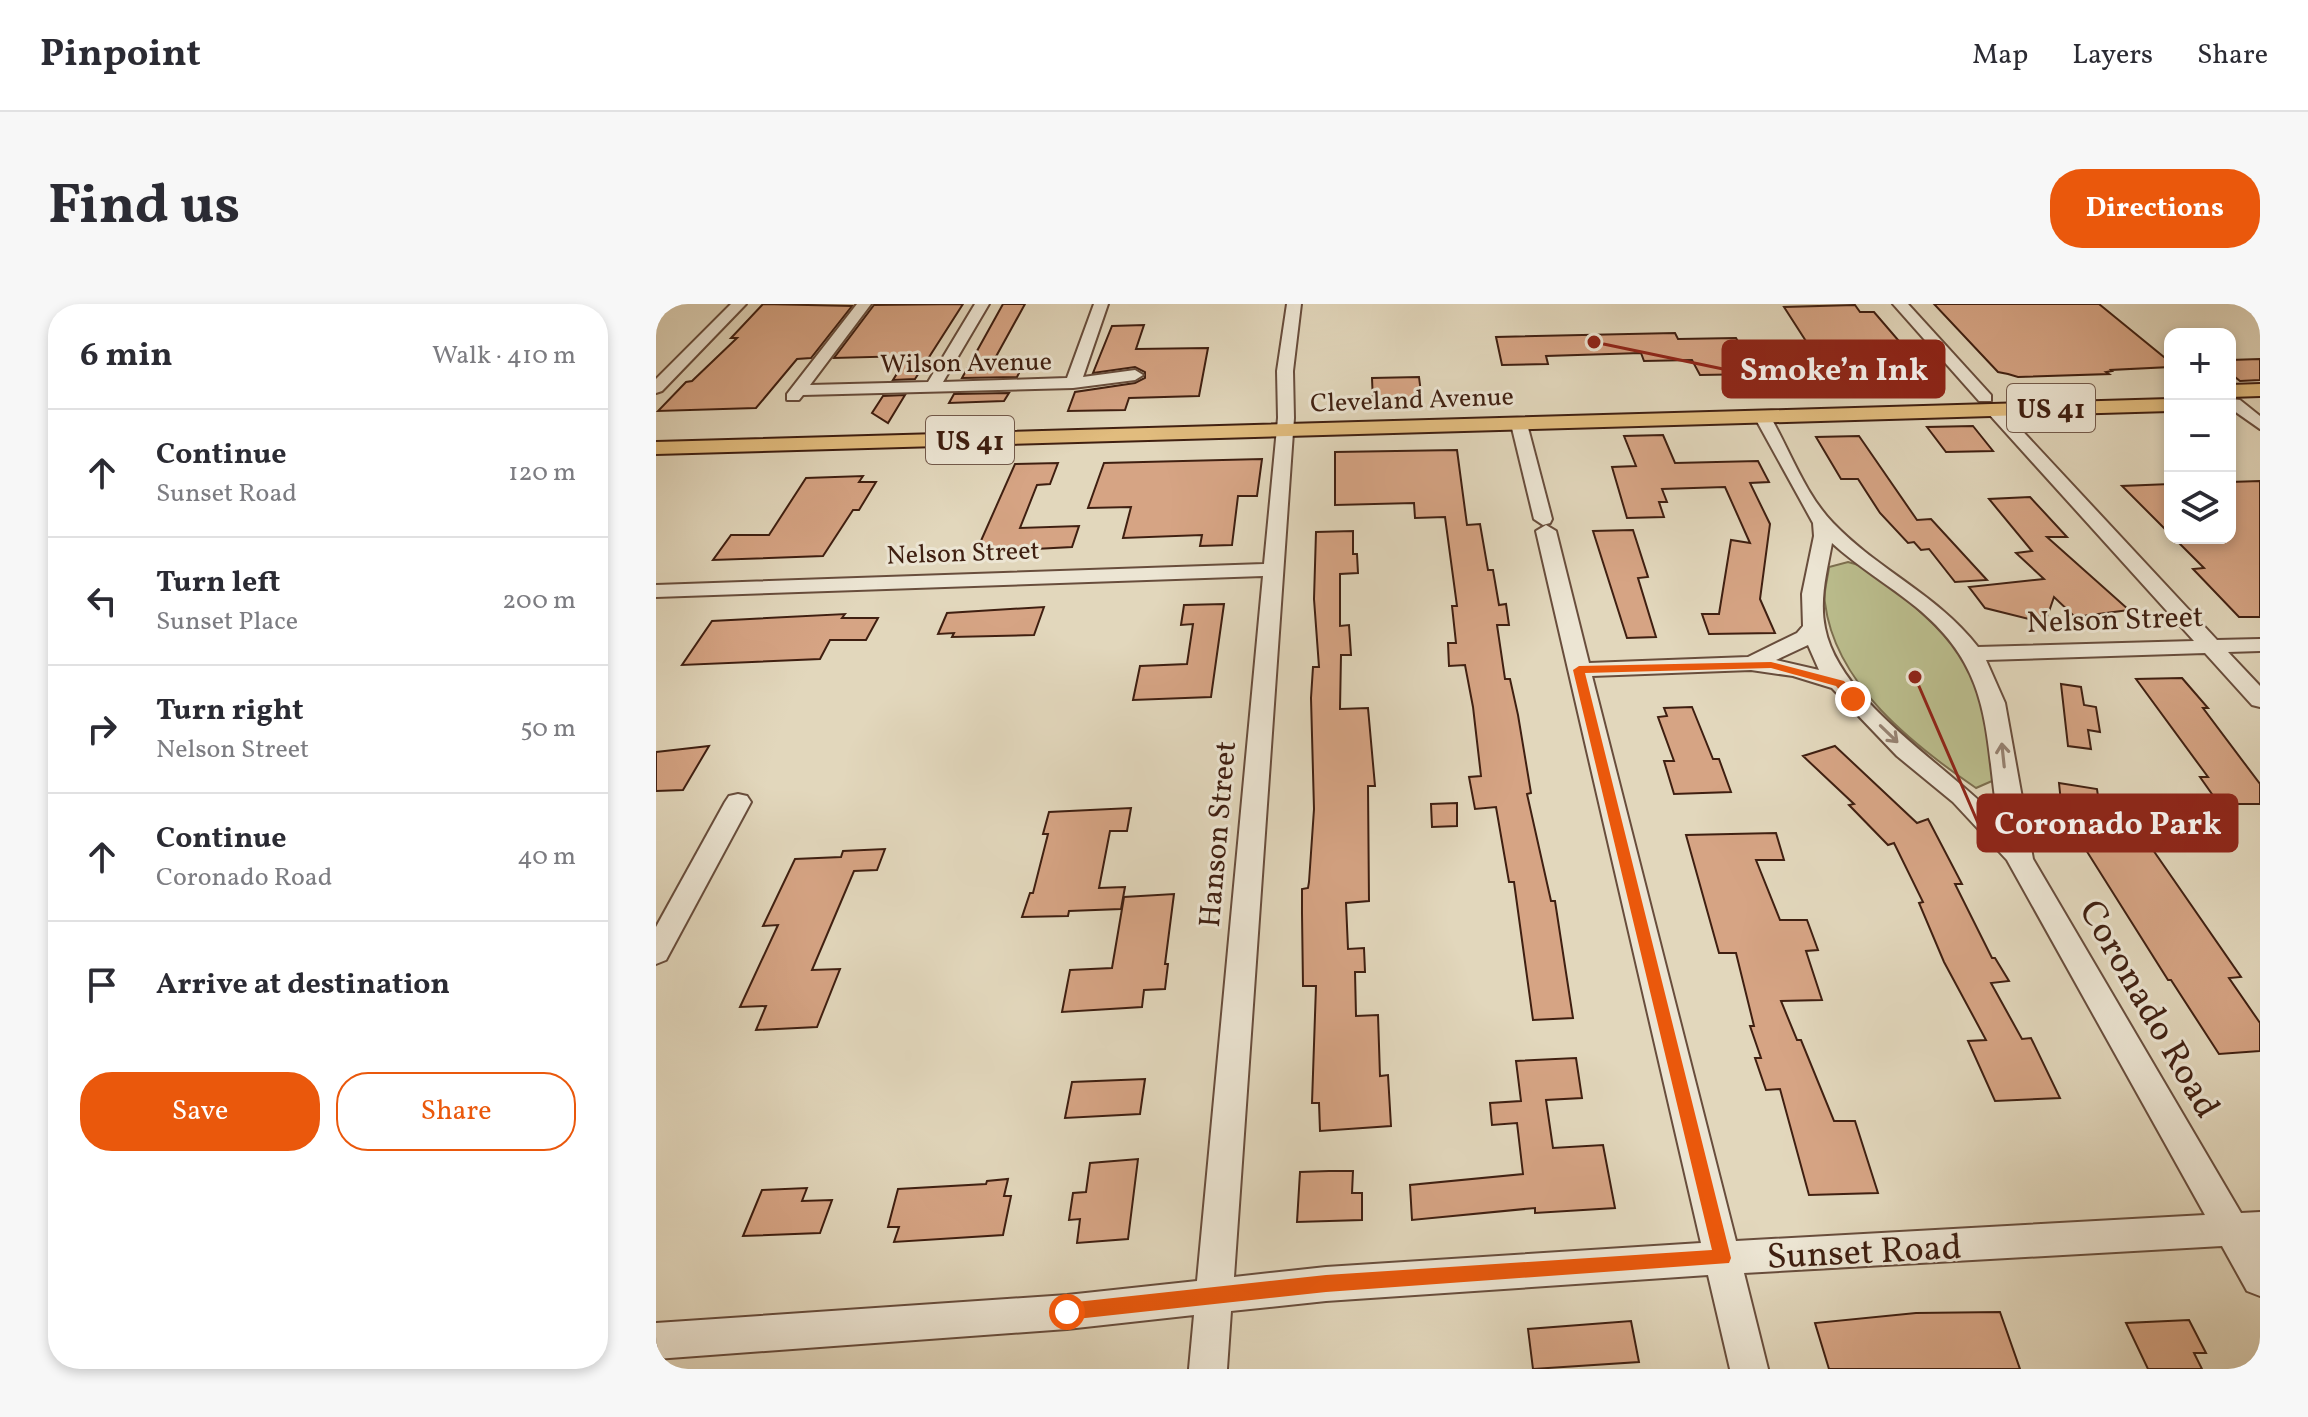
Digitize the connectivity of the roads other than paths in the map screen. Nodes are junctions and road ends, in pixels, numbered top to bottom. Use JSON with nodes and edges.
{"nodes":[{"id":1,"x":739,"y":304,"type":"edge"},
{"id":2,"x":864,"y":304,"type":"edge"},
{"id":3,"x":982,"y":304,"type":"edge"},
{"id":4,"x":1101,"y":304,"type":"edge"},
{"id":5,"x":1294,"y":304,"type":"edge"},
{"id":6,"x":1900,"y":304,"type":"edge"},
{"id":7,"x":1135,"y":375,"type":"dead end"},
{"id":8,"x":1073,"y":383,"type":"junction"},
{"id":9,"x":933,"y":386,"type":"junction"},
{"id":10,"x":656,"y":388,"type":"edge"},
{"id":11,"x":2260,"y":390,"type":"edge"},
{"id":12,"x":2164,"y":393,"type":"edge"},
{"id":13,"x":2236,"y":397,"type":"edge"},
{"id":14,"x":2232,"y":400,"type":"edge"},
{"id":15,"x":2236,"y":400,"type":"edge"},
{"id":16,"x":2260,"y":402,"type":"edge"},
{"id":17,"x":1990,"y":404,"type":"junction"},
{"id":18,"x":2164,"y":405,"type":"edge"},
{"id":19,"x":1762,"y":416,"type":"junction"},
{"id":20,"x":1285,"y":424,"type":"junction"},
{"id":21,"x":1519,"y":424,"type":"junction"},
{"id":22,"x":2260,"y":424,"type":"edge"},
{"id":23,"x":656,"y":435,"type":"edge"},
{"id":24,"x":656,"y":448,"type":"edge"},
{"id":25,"x":1822,"y":524,"type":"junction"},
{"id":26,"x":1862,"y":557,"type":"junction"},
{"id":27,"x":1820,"y":559,"type":"junction"},
{"id":28,"x":1273,"y":570,"type":"junction"},
{"id":29,"x":656,"y":591,"type":"edge"},
{"id":30,"x":1814,"y":627,"type":"junction"},
{"id":31,"x":2210,"y":645,"type":"junction"},
{"id":32,"x":2260,"y":645,"type":"edge"},
{"id":33,"x":1973,"y":654,"type":"junction"},
{"id":34,"x":1751,"y":663,"type":"junction"},
{"id":35,"x":1579,"y":670,"type":"junction"},
{"id":36,"x":1840,"y":683,"type":"junction"},
{"id":37,"x":2260,"y":700,"type":"edge"},
{"id":38,"x":738,"y":802,"type":"dead end"},
{"id":39,"x":2020,"y":859,"type":"junction"},
{"id":40,"x":656,"y":953,"type":"edge"},
{"id":41,"x":2246,"y":1230,"type":"edge"},
{"id":42,"x":1722,"y":1258,"type":"junction"},
{"id":43,"x":2260,"y":1279,"type":"edge"},
{"id":44,"x":1214,"y":1293,"type":"junction"},
{"id":45,"x":656,"y":1341,"type":"edge"},
{"id":46,"x":1208,"y":1369,"type":"edge"},
{"id":47,"x":1749,"y":1369,"type":"edge"}],
"edges":[{"from":1,"to":10,"type":"street"},
{"from":2,"to":9,"type":"street","name":"Wilson Avenue"},
{"from":3,"to":9,"type":"street"},
{"from":4,"to":8,"type":"street"},
{"from":5,"to":20,"type":"street","name":"Hanson Street"},
{"from":6,"to":17,"type":"street"},
{"from":7,"to":8,"type":"street","name":"Wilson Avenue"},
{"from":8,"to":9,"type":"street","name":"Wilson Avenue"},
{"from":11,"to":13,"type":"main road"},
{"from":12,"to":17,"type":"main road","name":"Cleveland Avenue","number":"US 41"},
{"from":14,"to":22,"type":"street"},
{"from":15,"to":16,"type":"main road"},
{"from":17,"to":18,"type":"main road","name":"Cleveland Avenue","number":"US 41"},
{"from":17,"to":19,"type":"main road","name":"Cleveland Avenue","number":"US 41"},
{"from":17,"to":20,"type":"main road","name":"Cleveland Avenue","number":"US 41"},
{"from":17,"to":31,"type":"street"},
{"from":19,"to":21,"type":"main road","name":"Cleveland Avenue","number":"US 41"},
{"from":19,"to":25,"type":"street","name":"Coronado Road"},
{"from":20,"to":21,"type":"main road","name":"Cleveland Avenue","number":"US 41"},
{"from":20,"to":23,"type":"main road","name":"Cleveland Avenue","number":"US 41"},
{"from":20,"to":24,"type":"main road","name":"Cleveland Avenue","number":"US 41"},
{"from":20,"to":28,"type":"street","name":"Hanson Street"},
{"from":21,"to":35,"type":"street"},
{"from":25,"to":26,"type":"street","name":"Coronado Road"},
{"from":25,"to":27,"type":"street","name":"Coronado Road"},
{"from":26,"to":27,"type":"street"},
{"from":26,"to":33,"type":"street","name":"Coronado Road"},
{"from":27,"to":30,"type":"street","name":"Coronado Road"},
{"from":28,"to":29,"type":"street","name":"Nelson Street"},
{"from":28,"to":44,"type":"street","name":"Hanson Street"},
{"from":30,"to":34,"type":"street"},
{"from":30,"to":36,"type":"street","name":"Coronado Road"},
{"from":31,"to":32,"type":"street","name":"Nelson Street"},
{"from":31,"to":33,"type":"street","name":"Nelson Street"},
{"from":31,"to":37,"type":"street"},
{"from":39,"to":33,"type":"street","name":"Coronado Road","one_way":true},
{"from":34,"to":35,"type":"street"},
{"from":34,"to":36,"type":"street","name":"Coronado Road"},
{"from":35,"to":42,"type":"street"},
{"from":36,"to":39,"type":"street","name":"Coronado Road","one_way":true},
{"from":38,"to":40,"type":"street"},
{"from":39,"to":41,"type":"street","name":"Coronado Road"},
{"from":41,"to":42,"type":"street","name":"Sunset Road"},
{"from":41,"to":43,"type":"street","name":"Coronado Road"},
{"from":42,"to":44,"type":"street","name":"Sunset Road"},
{"from":42,"to":47,"type":"street"},
{"from":44,"to":45,"type":"street","name":"Sunset Road"},
{"from":44,"to":46,"type":"street","name":"Hanson Street"}]}
